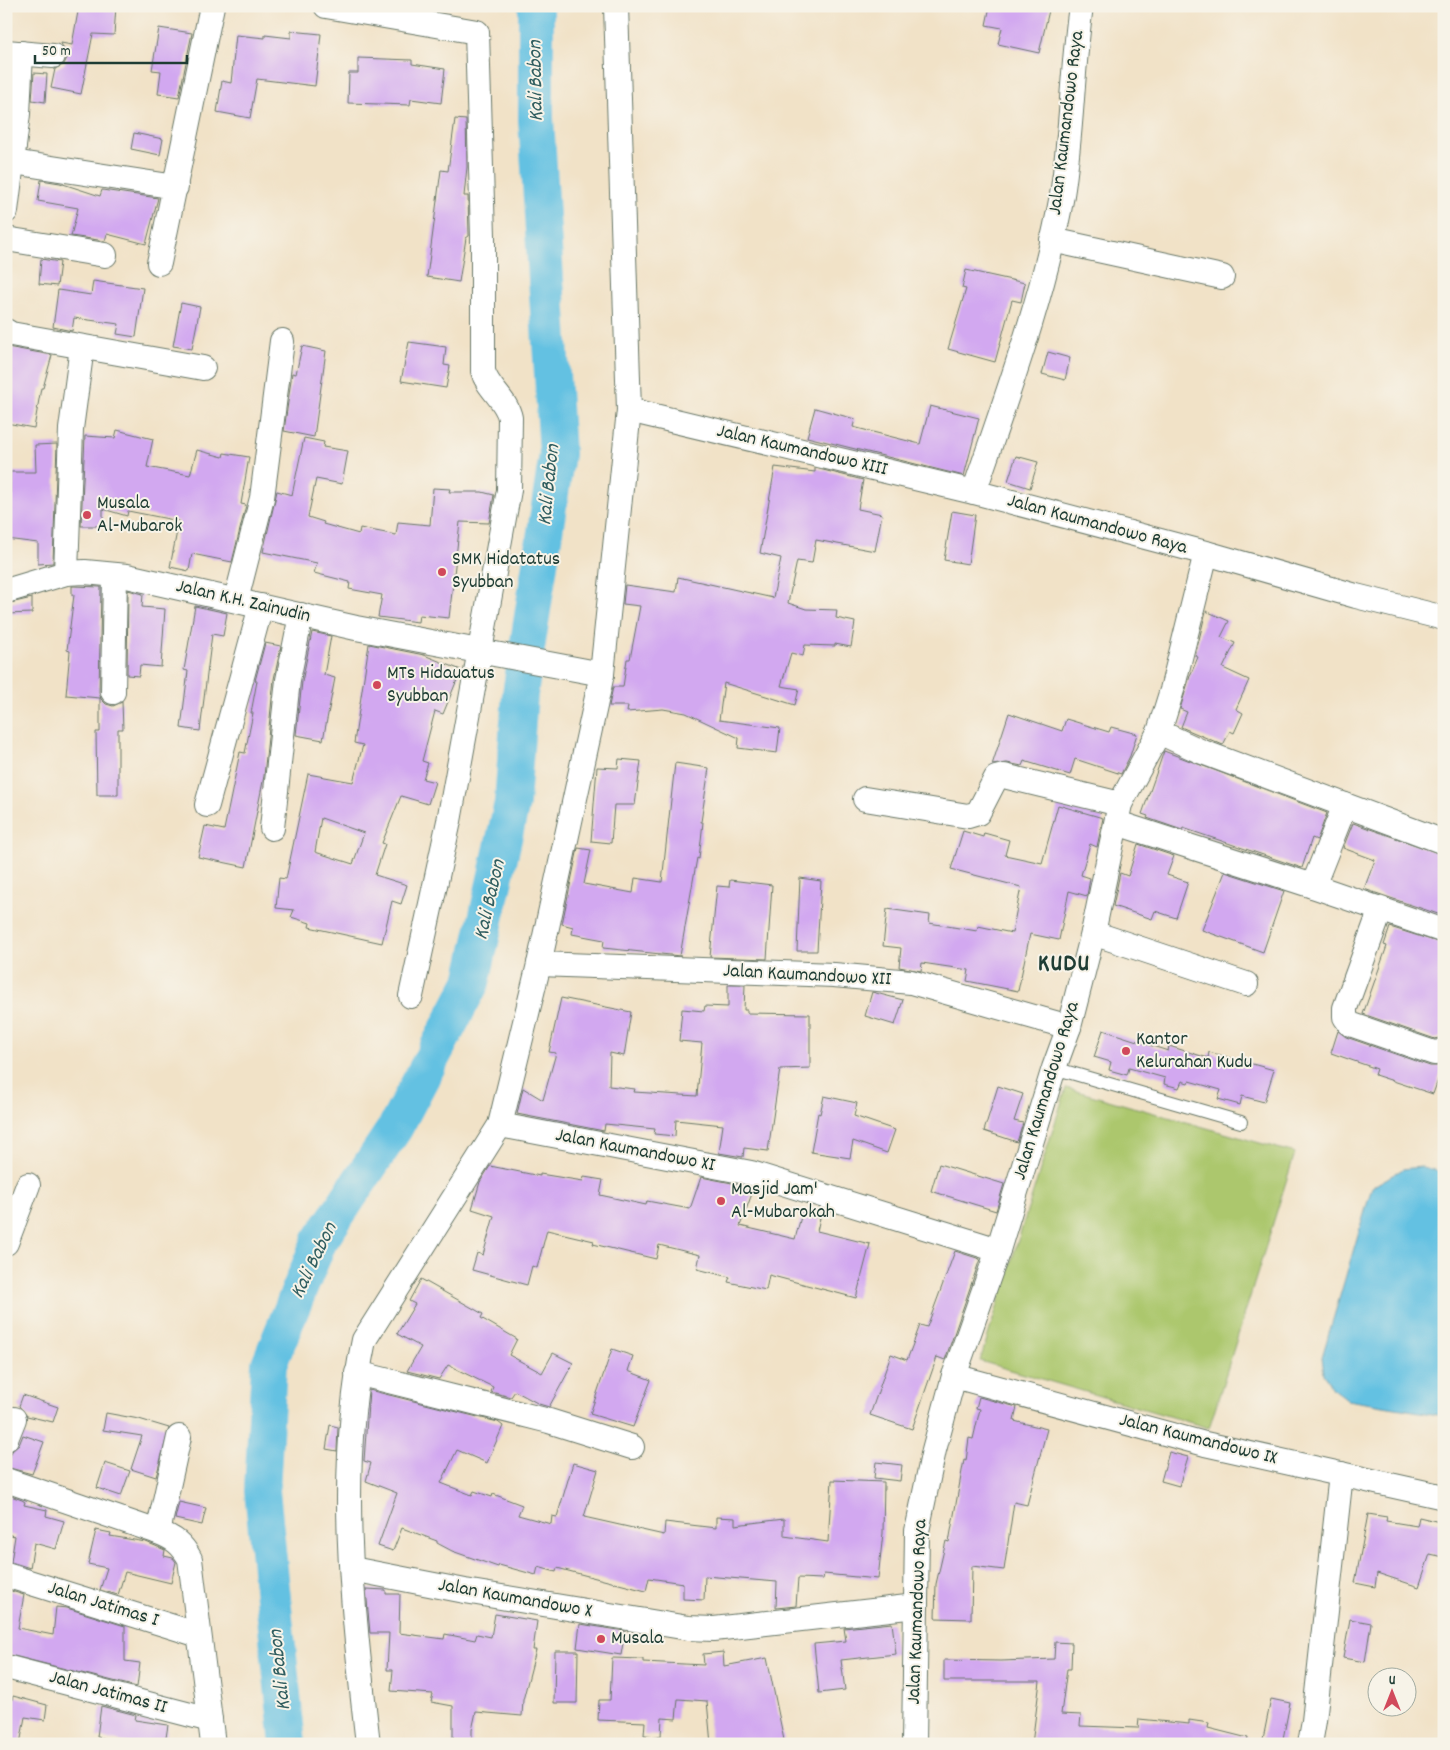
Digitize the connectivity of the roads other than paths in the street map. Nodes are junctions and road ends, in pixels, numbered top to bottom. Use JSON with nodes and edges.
{"nodes":[{"id":1,"x":212,"y":6,"type":"edge"},
{"id":2,"x":326,"y":6,"type":"edge"},
{"id":3,"x":616,"y":6,"type":"edge"},
{"id":4,"x":1081,"y":6,"type":"edge"},
{"id":5,"x":14,"y":52,"type":"edge"},
{"id":6,"x":53,"y":56,"type":"dead end"},
{"id":7,"x":13,"y":162,"type":"junction"},
{"id":8,"x":176,"y":187,"type":"junction"},
{"id":9,"x":6,"y":211,"type":"edge"},
{"id":10,"x":6,"y":239,"type":"edge"},
{"id":11,"x":1052,"y":240,"type":"junction"},
{"id":12,"x":105,"y":255,"type":"dead end"},
{"id":13,"x":159,"y":263,"type":"dead end"},
{"id":14,"x":1222,"y":277,"type":"dead end"},
{"id":15,"x":6,"y":332,"type":"edge"},
{"id":16,"x":282,"y":341,"type":"dead end"},
{"id":17,"x":82,"y":347,"type":"junction"},
{"id":18,"x":203,"y":368,"type":"dead end"},
{"id":19,"x":629,"y":410,"type":"junction"},
{"id":20,"x":974,"y":492,"type":"junction"},
{"id":21,"x":1206,"y":553,"type":"junction"},
{"id":22,"x":66,"y":574,"type":"junction"},
{"id":23,"x":116,"y":575,"type":"junction"},
{"id":24,"x":6,"y":591,"type":"edge"},
{"id":25,"x":236,"y":600,"type":"junction"},
{"id":26,"x":261,"y":606,"type":"junction"},
{"id":27,"x":301,"y":615,"type":"junction"},
{"id":28,"x":1444,"y":618,"type":"edge"},
{"id":29,"x":480,"y":651,"type":"junction"},
{"id":30,"x":599,"y":673,"type":"junction"},
{"id":31,"x":113,"y":692,"type":"dead end"},
{"id":32,"x":1159,"y":732,"type":"junction"},
{"id":33,"x":866,"y":799,"type":"dead end"},
{"id":34,"x":208,"y":805,"type":"dead end"},
{"id":35,"x":1345,"y":805,"type":"junction"},
{"id":36,"x":1118,"y":814,"type":"junction"},
{"id":37,"x":272,"y":828,"type":"dead end"},
{"id":38,"x":1444,"y":842,"type":"edge"},
{"id":39,"x":1314,"y":886,"type":"junction"},
{"id":40,"x":1381,"y":909,"type":"junction"},
{"id":41,"x":1444,"y":931,"type":"edge"},
{"id":42,"x":1093,"y":933,"type":"junction"},
{"id":43,"x":539,"y":964,"type":"junction"},
{"id":44,"x":1246,"y":984,"type":"dead end"},
{"id":45,"x":411,"y":996,"type":"dead end"},
{"id":46,"x":1069,"y":1027,"type":"junction"},
{"id":47,"x":1444,"y":1050,"type":"edge"},
{"id":48,"x":1054,"y":1068,"type":"junction"},
{"id":49,"x":1241,"y":1122,"type":"dead end"},
{"id":50,"x":500,"y":1125,"type":"junction"},
{"id":51,"x":28,"y":1185,"type":"dead end"},
{"id":52,"x":6,"y":1243,"type":"edge"},
{"id":53,"x":998,"y":1250,"type":"junction"},
{"id":54,"x":357,"y":1373,"type":"junction"},
{"id":55,"x":954,"y":1376,"type":"junction"},
{"id":56,"x":179,"y":1437,"type":"dead end"},
{"id":57,"x":632,"y":1447,"type":"dead end"},
{"id":58,"x":1341,"y":1474,"type":"junction"},
{"id":59,"x":6,"y":1480,"type":"edge"},
{"id":60,"x":1444,"y":1497,"type":"edge"},
{"id":61,"x":158,"y":1532,"type":"junction"},
{"id":62,"x":352,"y":1569,"type":"junction"},
{"id":63,"x":6,"y":1576,"type":"edge"},
{"id":64,"x":916,"y":1606,"type":"junction"},
{"id":65,"x":199,"y":1635,"type":"junction"},
{"id":66,"x":6,"y":1667,"type":"edge"},
{"id":67,"x":210,"y":1720,"type":"junction"},
{"id":68,"x":212,"y":1744,"type":"edge"},
{"id":69,"x":368,"y":1744,"type":"edge"},
{"id":70,"x":914,"y":1744,"type":"edge"},
{"id":71,"x":1310,"y":1744,"type":"edge"}],
"edges":[{"from":1,"to":8,"type":"street"},
{"from":2,"to":29,"type":"street"},
{"from":3,"to":19,"type":"street"},
{"from":4,"to":11,"type":"street","name":"Jalan Kaumandowo Raya"},
{"from":5,"to":6,"type":"street"},
{"from":5,"to":7,"type":"street"},
{"from":7,"to":8,"type":"street"},
{"from":7,"to":9,"type":"street"},
{"from":8,"to":13,"type":"street"},
{"from":10,"to":12,"type":"street"},
{"from":11,"to":14,"type":"street"},
{"from":11,"to":20,"type":"street","name":"Jalan Kaumandowo Raya"},
{"from":15,"to":17,"type":"street"},
{"from":16,"to":25,"type":"street"},
{"from":17,"to":18,"type":"street"},
{"from":17,"to":22,"type":"street"},
{"from":19,"to":20,"type":"street","name":"Jalan Kaumandowo XIII"},
{"from":19,"to":30,"type":"street"},
{"from":20,"to":21,"type":"street","name":"Jalan Kaumandowo Raya"},
{"from":21,"to":28,"type":"street"},
{"from":21,"to":32,"type":"street","name":"Jalan Kaumandowo Raya"},
{"from":22,"to":23,"type":"street","name":"Jalan K.H. Zainudin"},
{"from":22,"to":24,"type":"street","name":"Jalan K.H. Zainudin"},
{"from":23,"to":25,"type":"street","name":"Jalan K.H. Zainudin"},
{"from":23,"to":31,"type":"street"},
{"from":25,"to":26,"type":"street","name":"Jalan K.H. Zainudin"},
{"from":26,"to":27,"type":"street","name":"Jalan K.H. Zainudin"},
{"from":26,"to":34,"type":"street"},
{"from":27,"to":29,"type":"street","name":"Jalan K.H. Zainudin"},
{"from":27,"to":37,"type":"street"},
{"from":29,"to":30,"type":"street","name":"Jalan K.H. Zainudin"},
{"from":29,"to":45,"type":"street"},
{"from":30,"to":43,"type":"street"},
{"from":32,"to":35,"type":"street"},
{"from":32,"to":36,"type":"street","name":"Jalan Kaumandowo Raya"},
{"from":33,"to":36,"type":"street"},
{"from":35,"to":38,"type":"street"},
{"from":35,"to":39,"type":"street"},
{"from":36,"to":39,"type":"street"},
{"from":36,"to":42,"type":"street","name":"Jalan Kaumandowo Raya"},
{"from":39,"to":40,"type":"street"},
{"from":40,"to":41,"type":"street"},
{"from":40,"to":47,"type":"street"},
{"from":42,"to":44,"type":"street"},
{"from":42,"to":46,"type":"street","name":"Jalan Kaumandowo Raya"},
{"from":43,"to":46,"type":"street","name":"Jalan Kaumandowo XII"},
{"from":43,"to":50,"type":"street"},
{"from":46,"to":48,"type":"street","name":"Jalan Kaumandowo Raya"},
{"from":48,"to":49,"type":"lane"},
{"from":48,"to":53,"type":"street","name":"Jalan Kaumandowo Raya"},
{"from":50,"to":53,"type":"street","name":"Jalan Kaumandowo XI"},
{"from":50,"to":54,"type":"street"},
{"from":51,"to":52,"type":"street"},
{"from":53,"to":55,"type":"street","name":"Jalan Kaumandowo Raya"},
{"from":54,"to":57,"type":"street"},
{"from":54,"to":62,"type":"street"},
{"from":55,"to":58,"type":"street","name":"Jalan Kaumandowo IX"},
{"from":55,"to":64,"type":"street","name":"Jalan Kaumandowo Raya"},
{"from":56,"to":61,"type":"street"},
{"from":58,"to":60,"type":"street","name":"Jalan Kaumandowo IX"},
{"from":58,"to":71,"type":"street"},
{"from":59,"to":61,"type":"street"},
{"from":61,"to":65,"type":"street"},
{"from":62,"to":64,"type":"street","name":"Jalan Kaumandowo X"},
{"from":62,"to":69,"type":"street"},
{"from":63,"to":65,"type":"street","name":"Jalan Jatimas I"},
{"from":64,"to":70,"type":"street","name":"Jalan Kaumandowo Raya"},
{"from":65,"to":67,"type":"street"},
{"from":66,"to":67,"type":"street","name":"Jalan Jatimas II"},
{"from":67,"to":68,"type":"street"}]}
